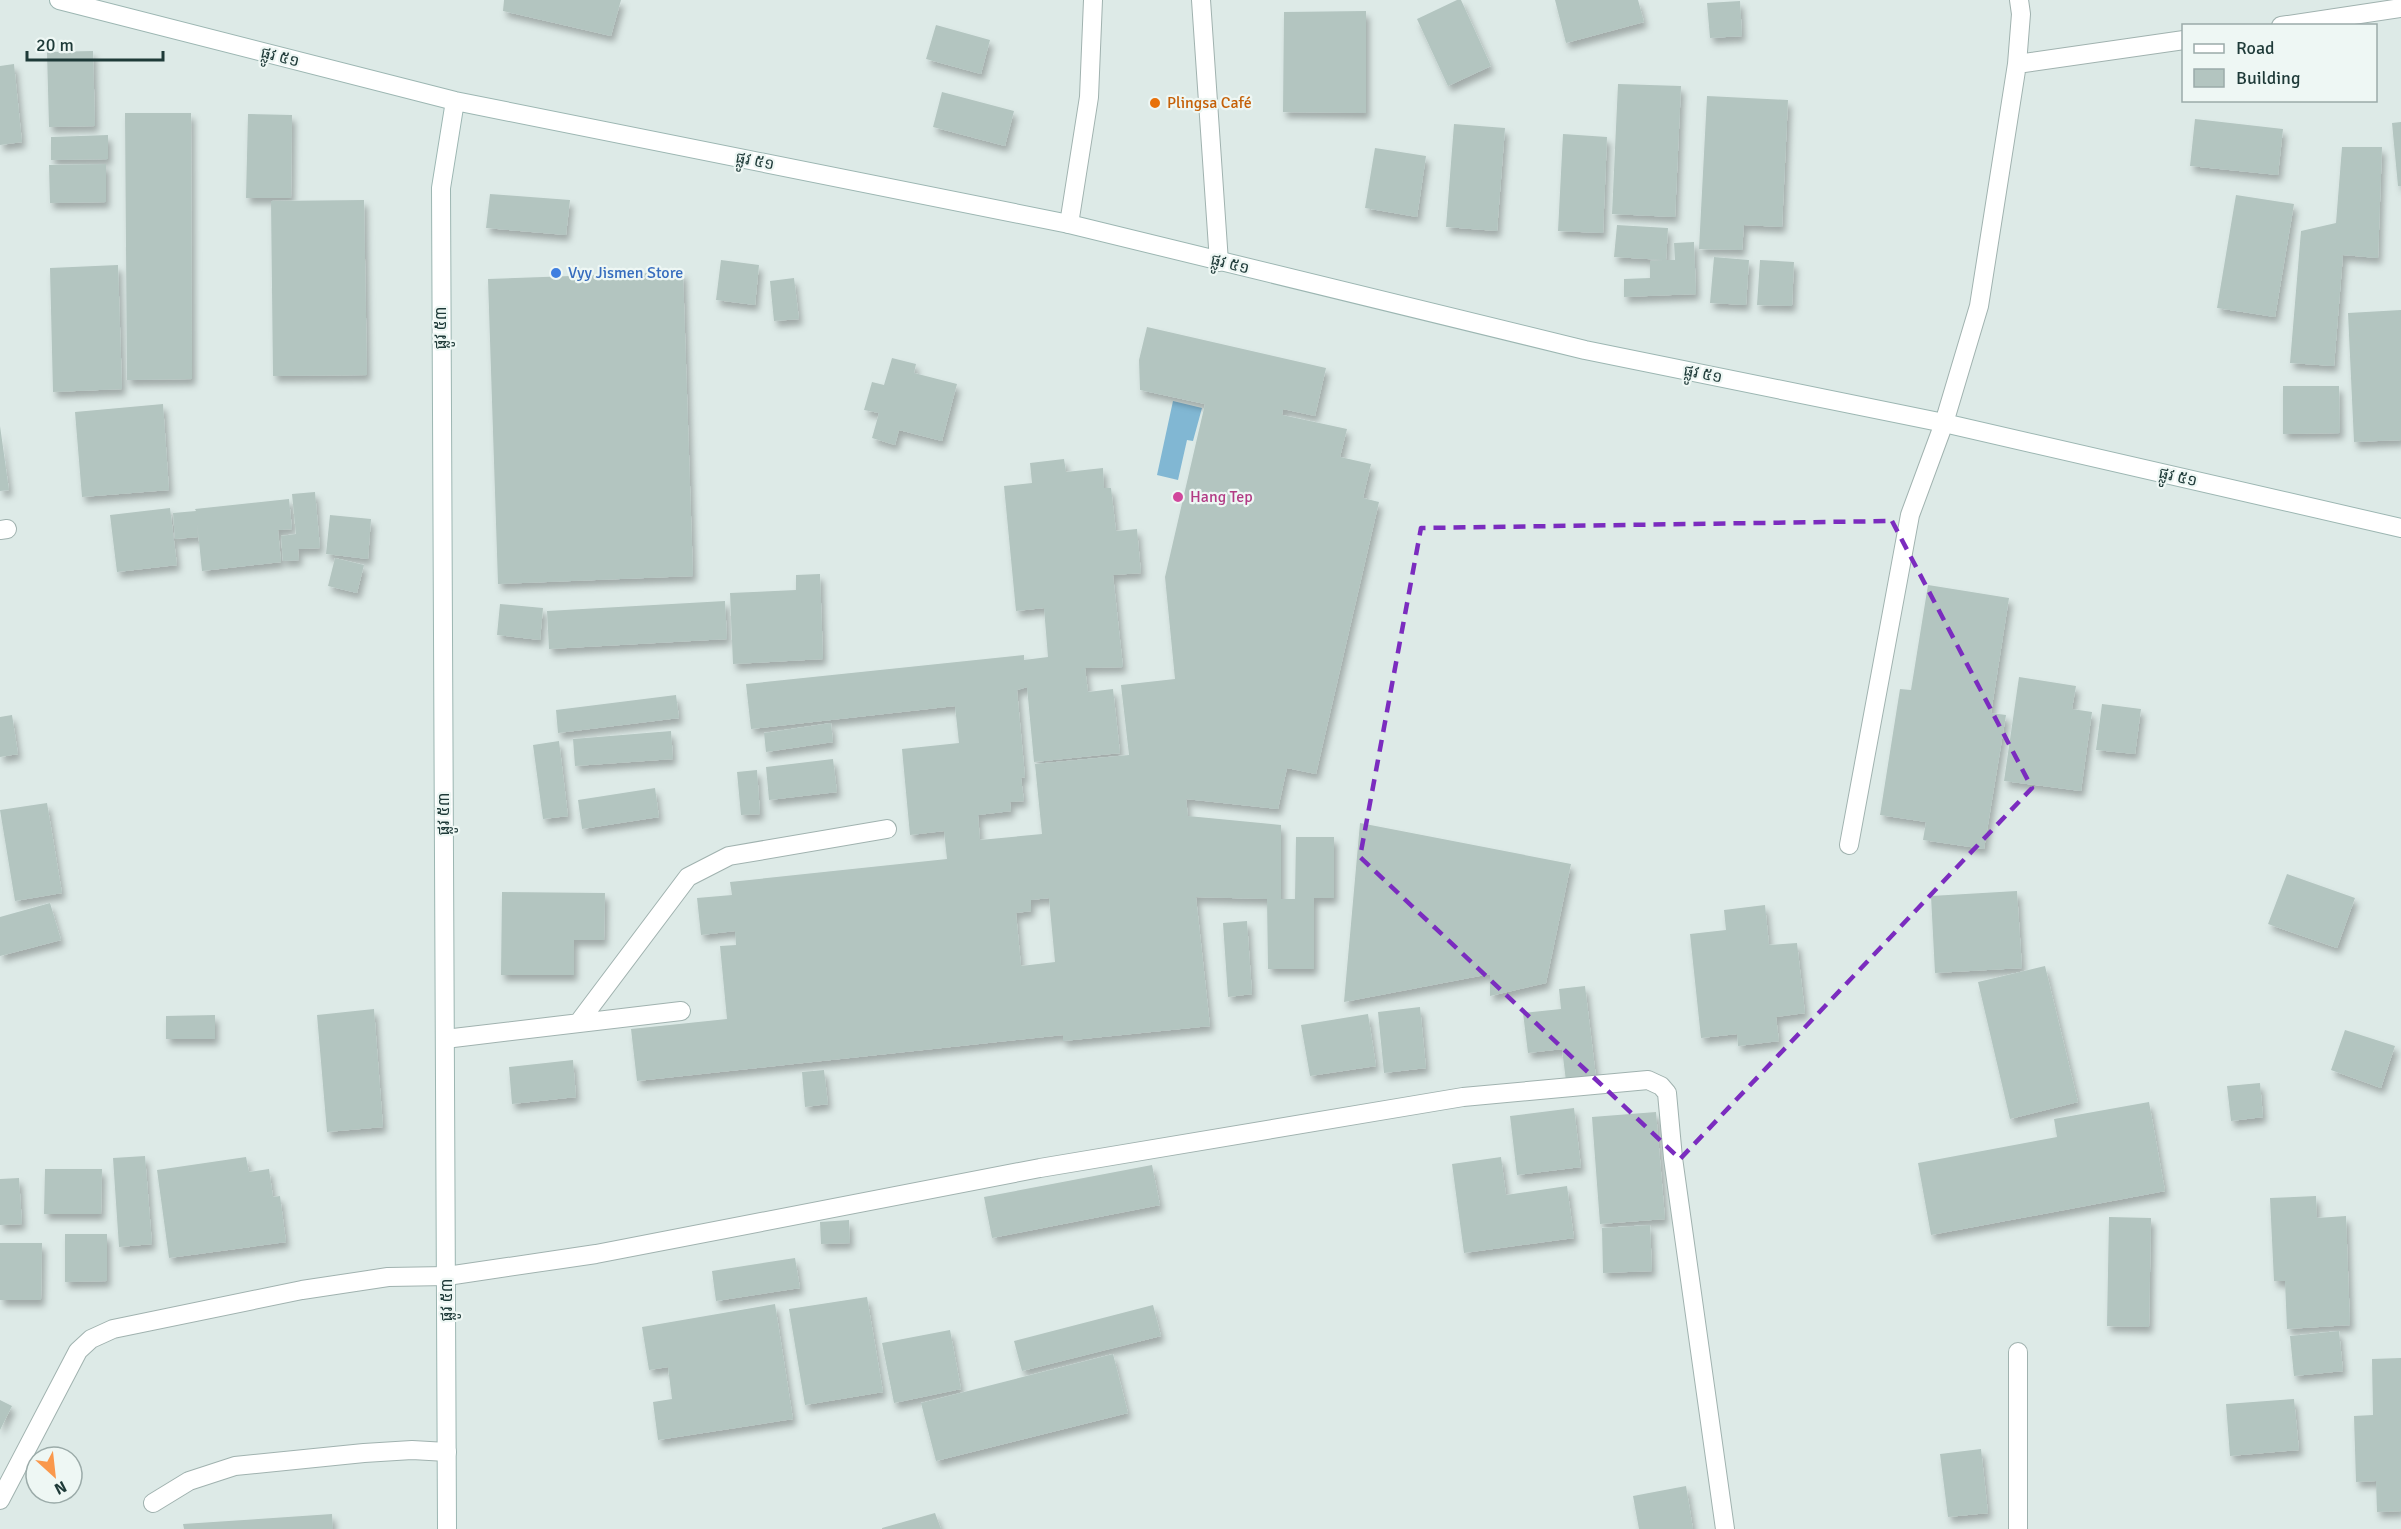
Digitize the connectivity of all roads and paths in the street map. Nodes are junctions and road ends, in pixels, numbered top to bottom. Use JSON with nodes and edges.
{"nodes":[{"id":1,"x":59,"y":0,"type":"edge"},
{"id":2,"x":1093,"y":0,"type":"edge"},
{"id":3,"x":1201,"y":0,"type":"edge"},
{"id":4,"x":2019,"y":0,"type":"edge"},
{"id":5,"x":2401,"y":8,"type":"edge"},
{"id":6,"x":2294,"y":24,"type":"edge"},
{"id":7,"x":2182,"y":40,"type":"edge"},
{"id":8,"x":2017,"y":64,"type":"junction"},
{"id":9,"x":455,"y":101,"type":"junction"},
{"id":10,"x":1069,"y":224,"type":"junction"},
{"id":11,"x":1219,"y":262,"type":"junction"},
{"id":12,"x":1944,"y":423,"type":"junction"},
{"id":13,"x":2401,"y":528,"type":"edge"},
{"id":14,"x":887,"y":829,"type":"dead end"},
{"id":15,"x":1849,"y":845,"type":"dead end"},
{"id":16,"x":681,"y":1011,"type":"dead end"},
{"id":17,"x":579,"y":1022,"type":"junction"},
{"id":18,"x":445,"y":1039,"type":"junction"},
{"id":19,"x":447,"y":1276,"type":"junction"},
{"id":20,"x":2018,"y":1352,"type":"dead end"},
{"id":21,"x":447,"y":1452,"type":"junction"},
{"id":22,"x":0,"y":1500,"type":"edge"},
{"id":23,"x":153,"y":1503,"type":"dead end"},
{"id":24,"x":447,"y":1529,"type":"edge"},
{"id":25,"x":1725,"y":1529,"type":"edge"},
{"id":26,"x":2018,"y":1529,"type":"edge"}],
"edges":[{"from":1,"to":9,"type":"street","name":"ផ្លូវ ៥១"},
{"from":2,"to":10,"type":"street"},
{"from":3,"to":11,"type":"street"},
{"from":4,"to":8,"type":"street"},
{"from":5,"to":6,"type":"street"},
{"from":7,"to":8,"type":"street"},
{"from":8,"to":12,"type":"street"},
{"from":9,"to":10,"type":"street","name":"ផ្លូវ ៥១"},
{"from":9,"to":18,"type":"street","name":"ផ្លូវ ៥៣"},
{"from":10,"to":11,"type":"street","name":"ផ្លូវ ៥១"},
{"from":11,"to":12,"type":"street","name":"ផ្លូវ ៥១"},
{"from":12,"to":13,"type":"street","name":"ផ្លូវ ៥១"},
{"from":12,"to":15,"type":"street"},
{"from":14,"to":17,"type":"street"},
{"from":16,"to":17,"type":"street"},
{"from":17,"to":18,"type":"street"},
{"from":18,"to":19,"type":"street","name":"ផ្លូវ ៥៣"},
{"from":19,"to":21,"type":"street","name":"ផ្លូវ ៥៣"},
{"from":19,"to":22,"type":"street"},
{"from":19,"to":25,"type":"street"},
{"from":20,"to":26,"type":"street"},
{"from":21,"to":23,"type":"street"},
{"from":21,"to":24,"type":"street","name":"ផ្លូវ ៥៣"}]}
